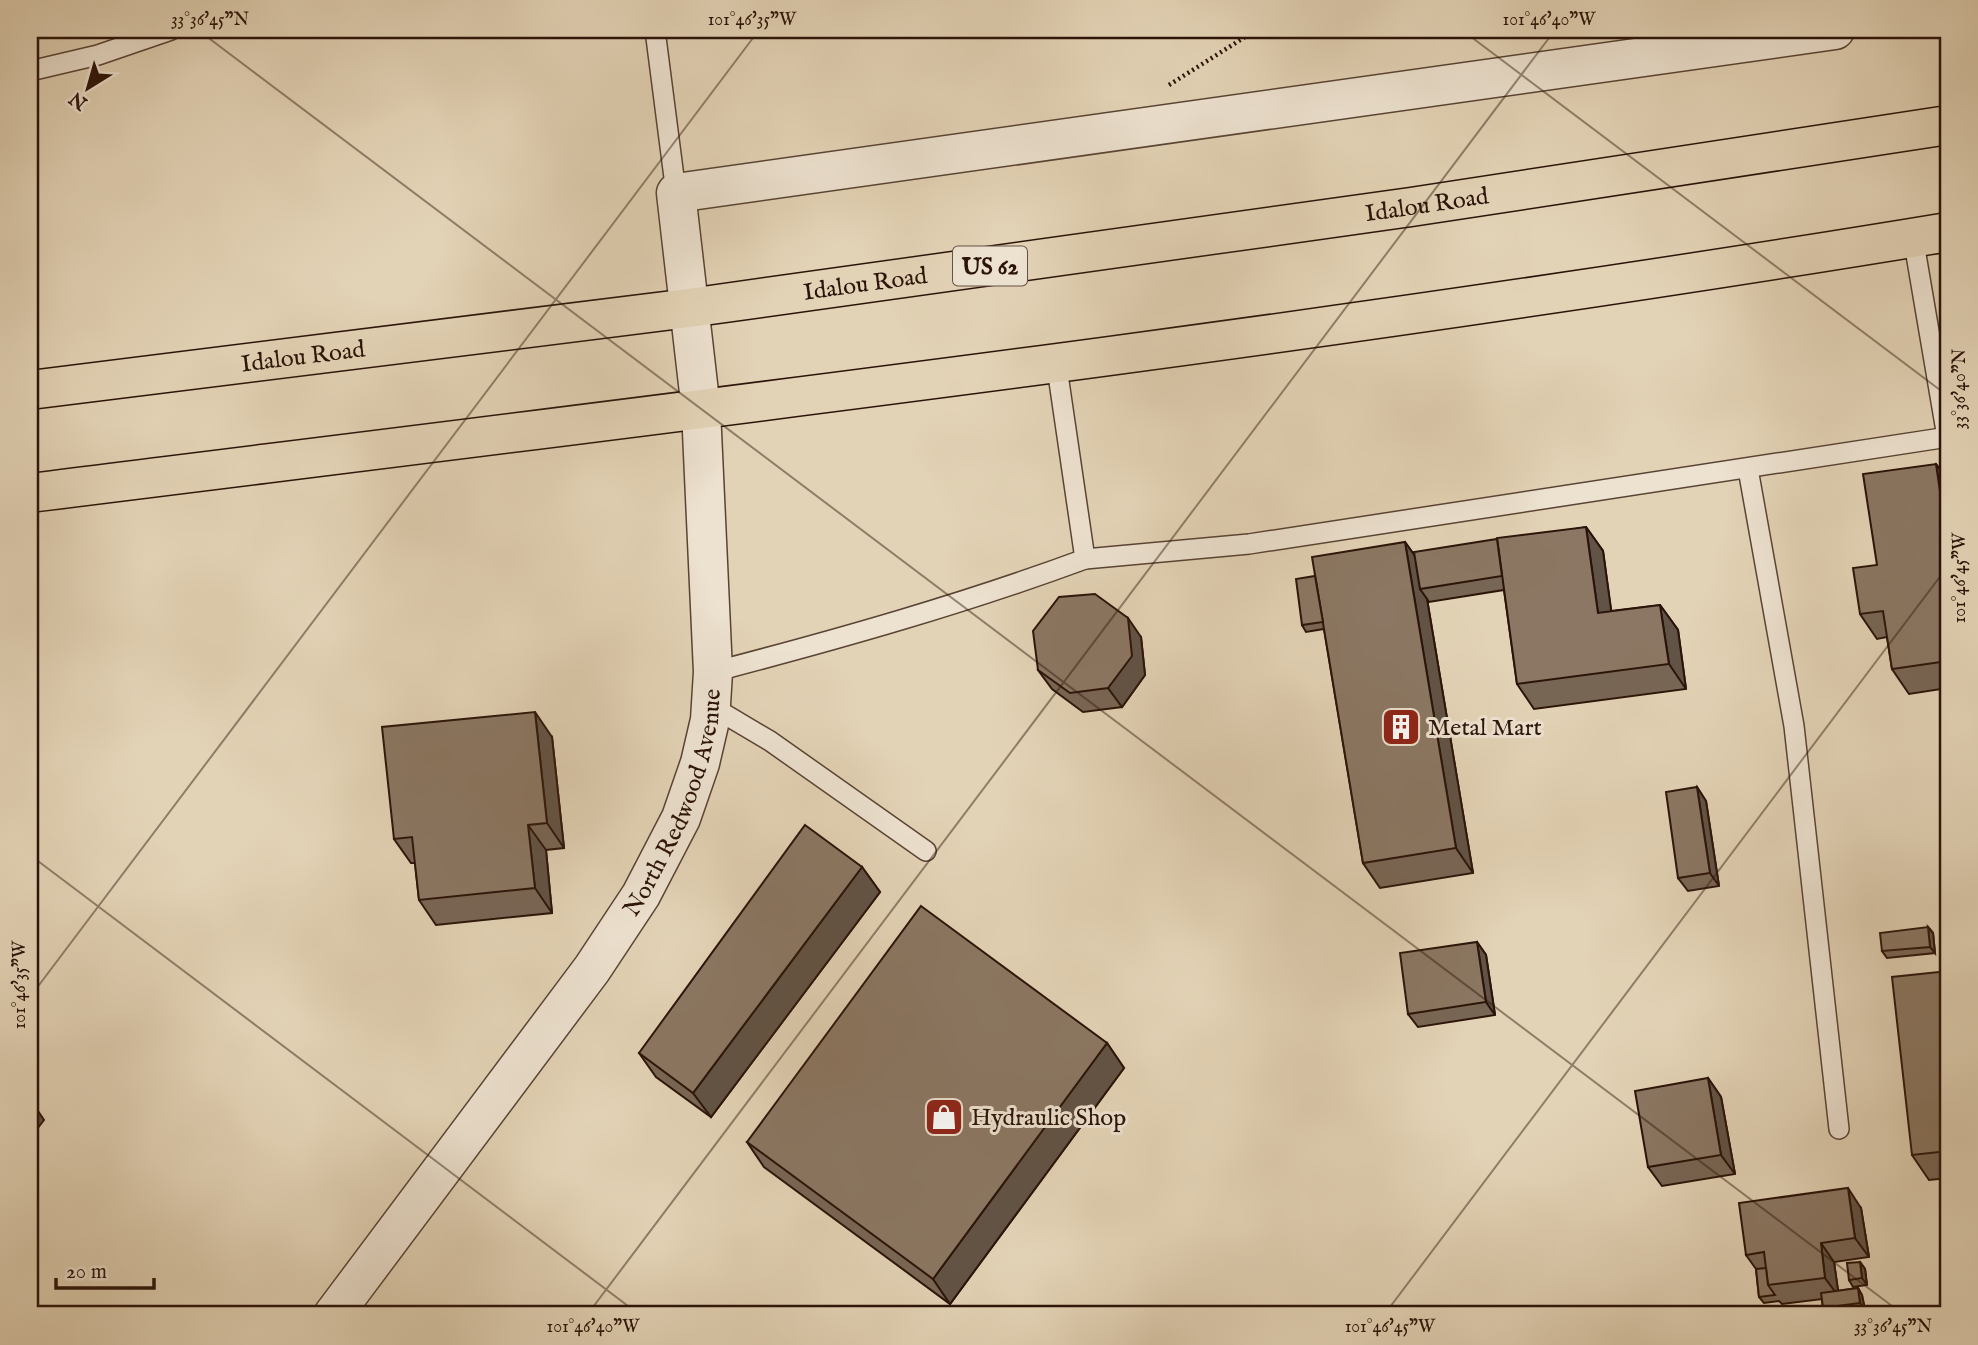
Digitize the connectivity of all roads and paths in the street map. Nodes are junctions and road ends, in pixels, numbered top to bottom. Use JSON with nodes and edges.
{"nodes":[{"id":1,"x":172,"y":30,"type":"edge"},
{"id":2,"x":655,"y":30,"type":"edge"},
{"id":3,"x":1256,"y":30,"type":"edge"},
{"id":4,"x":1835,"y":30,"type":"edge"},
{"id":5,"x":30,"y":71,"type":"edge"},
{"id":6,"x":1160,"y":90,"type":"dead end"},
{"id":7,"x":1948,"y":125,"type":"edge"},
{"id":8,"x":676,"y":193,"type":"junction"},
{"id":9,"x":1930,"y":235,"type":"edge"},
{"id":10,"x":689,"y":308,"type":"junction"},
{"id":11,"x":1056,"y":361,"type":"junction"},
{"id":12,"x":30,"y":390,"type":"edge"},
{"id":13,"x":701,"y":410,"type":"junction"},
{"id":14,"x":1948,"y":437,"type":"edge"},
{"id":15,"x":1748,"y":469,"type":"junction"},
{"id":16,"x":30,"y":493,"type":"edge"},
{"id":17,"x":1085,"y":559,"type":"junction"},
{"id":18,"x":712,"y":689,"type":"junction"},
{"id":19,"x":926,"y":851,"type":"dead end"},
{"id":20,"x":1839,"y":1129,"type":"dead end"},
{"id":21,"x":332,"y":1315,"type":"edge"}],
"edges":[{"from":1,"to":5,"type":"lane"},
{"from":2,"to":8,"type":"lane"},
{"from":3,"to":6,"type":"path"},
{"from":4,"to":8,"type":"street"},
{"from":7,"to":10,"type":"highway","name":"Idalou Road","number":"US 62"},
{"from":8,"to":10,"type":"street","name":"North Redwood Avenue"},
{"from":9,"to":11,"type":"highway"},
{"from":9,"to":14,"type":"lane"},
{"from":10,"to":12,"type":"highway","name":"Idalou Road","number":"US 62"},
{"from":10,"to":13,"type":"street","name":"North Redwood Avenue"},
{"from":11,"to":13,"type":"highway"},
{"from":11,"to":17,"type":"lane"},
{"from":13,"to":16,"type":"highway"},
{"from":13,"to":18,"type":"street","name":"North Redwood Avenue"},
{"from":14,"to":15,"type":"lane"},
{"from":15,"to":17,"type":"lane"},
{"from":15,"to":20,"type":"lane"},
{"from":17,"to":18,"type":"lane"},
{"from":18,"to":19,"type":"lane"},
{"from":18,"to":21,"type":"street","name":"North Redwood Avenue"}]}
